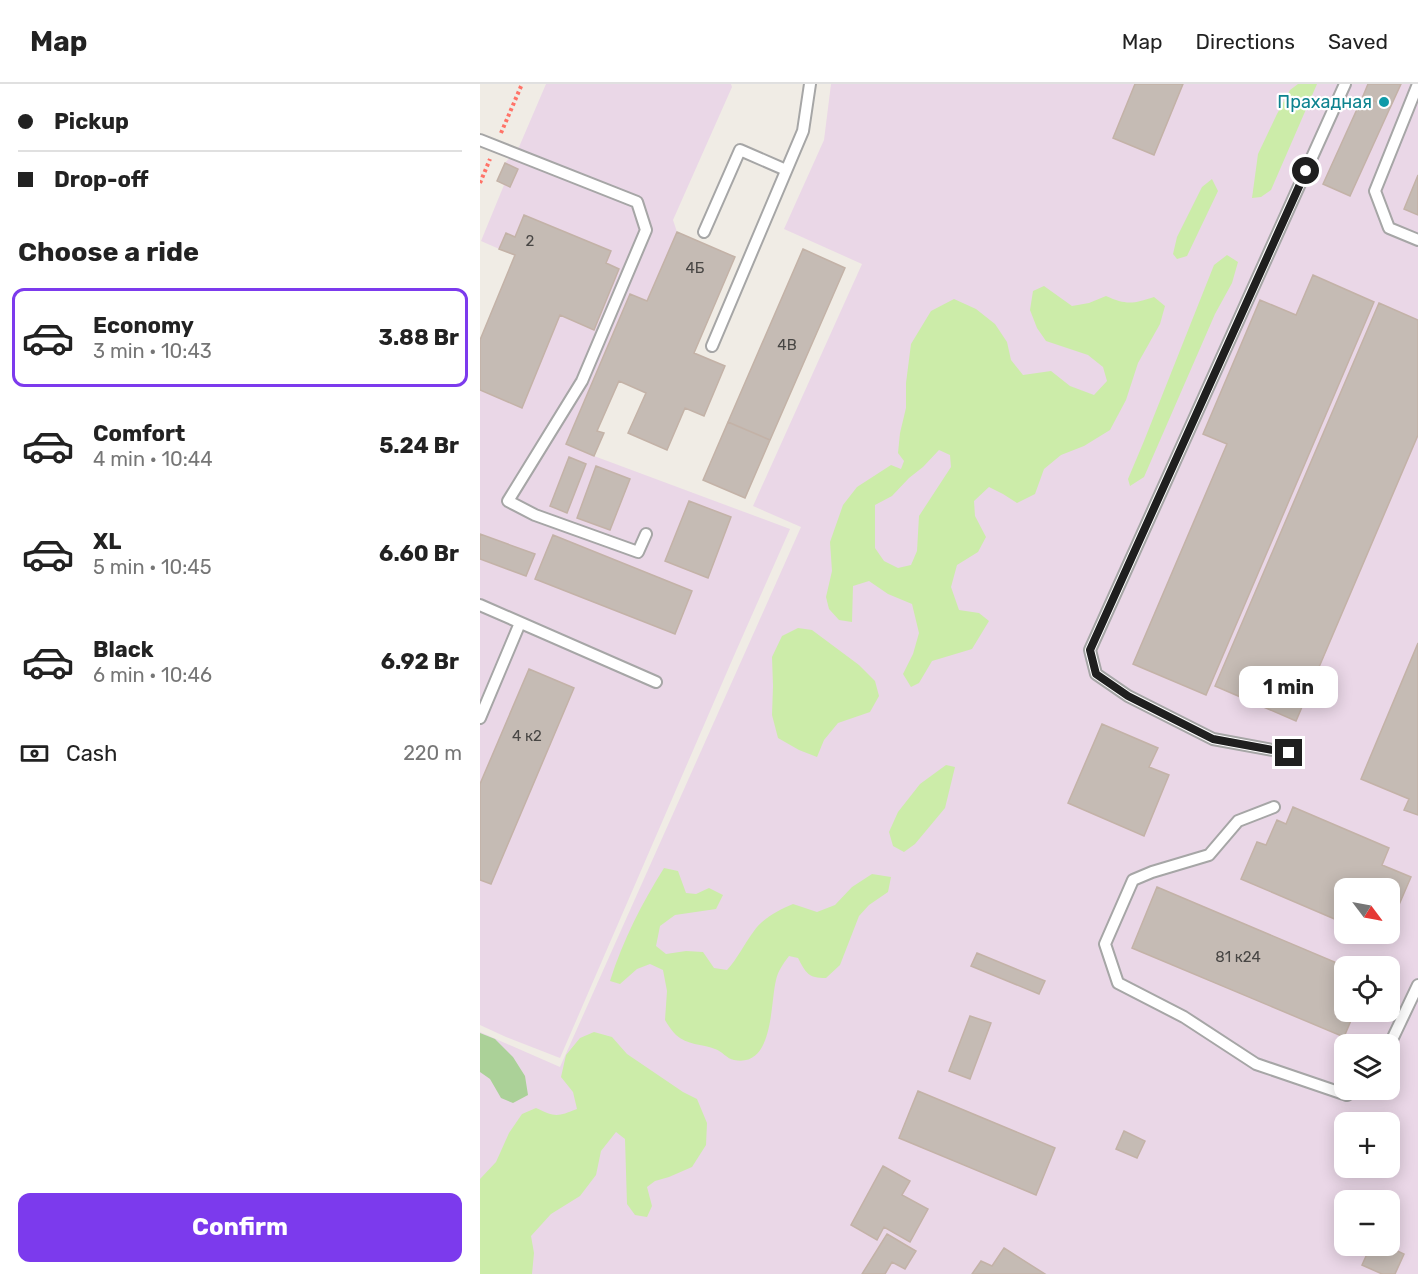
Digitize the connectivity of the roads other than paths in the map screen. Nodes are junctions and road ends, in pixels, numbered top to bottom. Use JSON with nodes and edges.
{"nodes":[{"id":1,"x":810,"y":84,"type":"edge"},
{"id":2,"x":1345,"y":84,"type":"edge"},
{"id":3,"x":1418,"y":84,"type":"edge"},
{"id":4,"x":480,"y":140,"type":"edge"},
{"id":5,"x":786,"y":170,"type":"junction"},
{"id":6,"x":704,"y":232,"type":"dead end"},
{"id":7,"x":1418,"y":240,"type":"edge"},
{"id":8,"x":712,"y":346,"type":"dead end"},
{"id":9,"x":646,"y":534,"type":"dead end"},
{"id":10,"x":480,"y":605,"type":"edge"},
{"id":11,"x":520,"y":623,"type":"junction"},
{"id":12,"x":656,"y":682,"type":"dead end"},
{"id":13,"x":480,"y":718,"type":"edge"},
{"id":14,"x":1289,"y":753,"type":"dead end"},
{"id":15,"x":1274,"y":807,"type":"dead end"},
{"id":16,"x":1418,"y":984,"type":"edge"},
{"id":17,"x":1395,"y":1034,"type":"edge"},
{"id":18,"x":1334,"y":1091,"type":"edge"}],
"edges":[{"from":1,"to":5,"type":"lane"},
{"from":2,"to":14,"type":"lane"},
{"from":3,"to":7,"type":"lane"},
{"from":4,"to":9,"type":"lane"},
{"from":5,"to":6,"type":"lane"},
{"from":5,"to":8,"type":"lane"},
{"from":10,"to":11,"type":"lane"},
{"from":11,"to":12,"type":"lane"},
{"from":11,"to":13,"type":"lane"},
{"from":15,"to":18,"type":"lane"},
{"from":16,"to":17,"type":"lane"}]}
